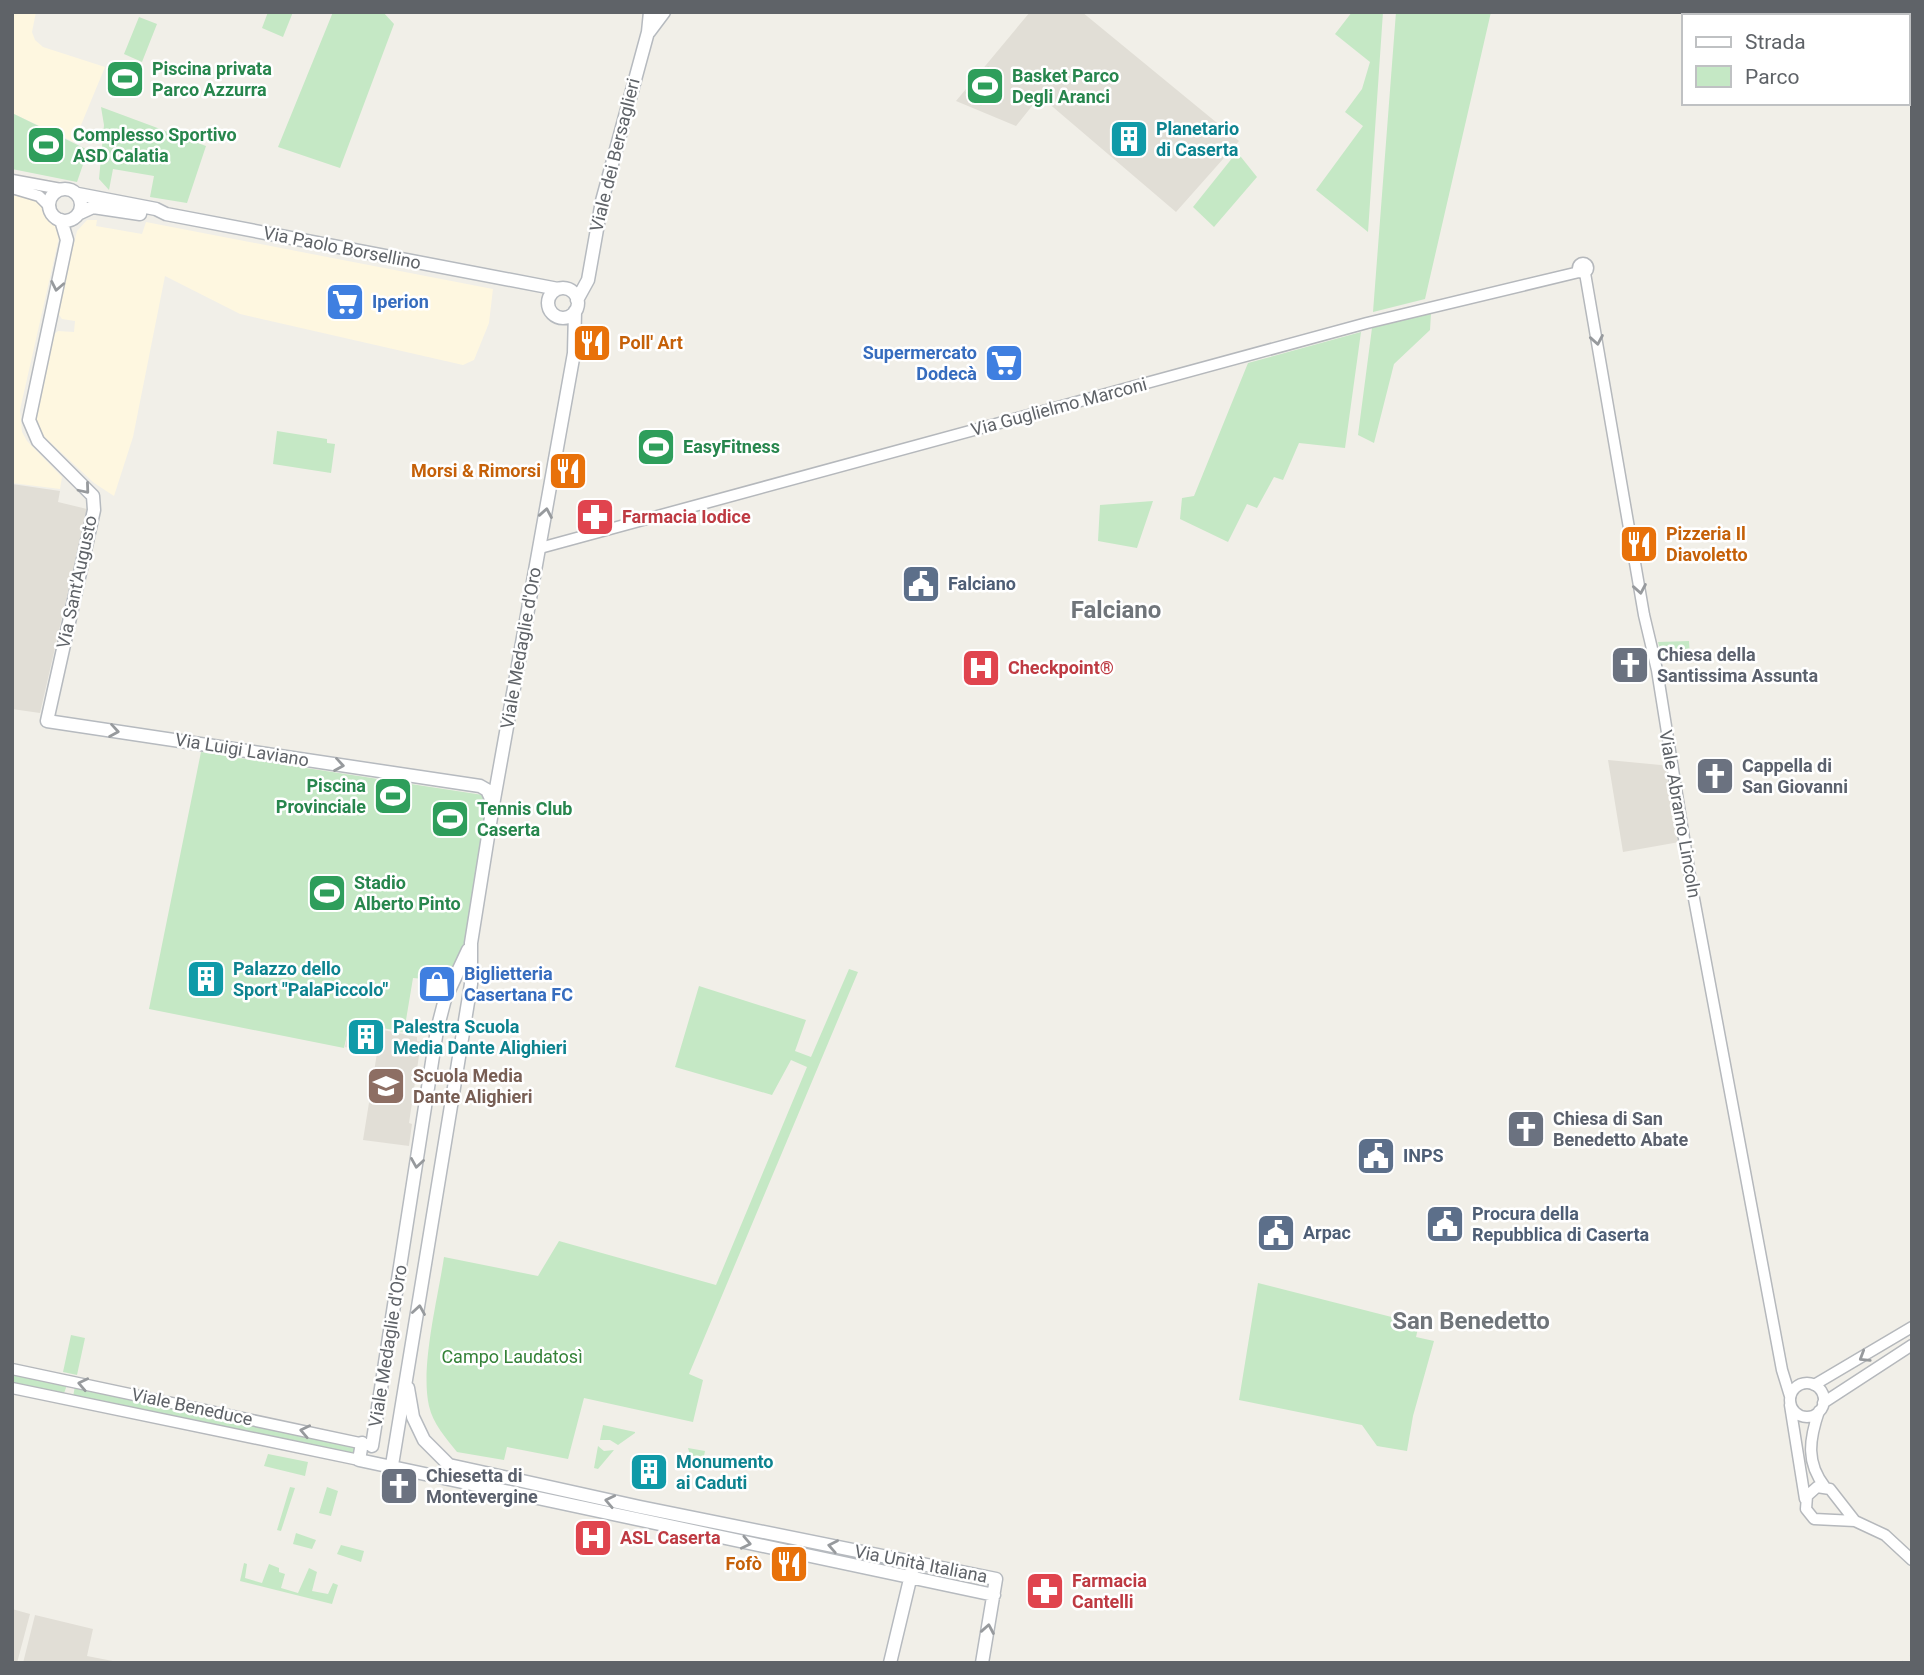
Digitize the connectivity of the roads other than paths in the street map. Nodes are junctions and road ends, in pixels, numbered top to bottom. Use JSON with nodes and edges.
{"nodes":[{"id":1,"x":650,"y":12,"type":"edge"},
{"id":2,"x":664,"y":12,"type":"edge"},
{"id":3,"x":648,"y":32,"type":"junction"},
{"id":4,"x":12,"y":180,"type":"edge"},
{"id":5,"x":12,"y":188,"type":"edge"},
{"id":6,"x":61,"y":189,"type":"junction"},
{"id":7,"x":78,"y":194,"type":"junction"},
{"id":8,"x":50,"y":207,"type":"junction"},
{"id":9,"x":79,"y":212,"type":"junction"},
{"id":10,"x":166,"y":214,"type":"junction"},
{"id":11,"x":61,"y":220,"type":"junction"},
{"id":12,"x":1582,"y":272,"type":"joint"},
{"id":13,"x":588,"y":280,"type":"junction"},
{"id":14,"x":517,"y":284,"type":"junction"},
{"id":15,"x":570,"y":298,"type":"junction"},
{"id":16,"x":548,"y":303,"type":"junction"},
{"id":17,"x":574,"y":353,"type":"junction"},
{"id":18,"x":540,"y":548,"type":"junction"},
{"id":19,"x":47,"y":721,"type":"joint"},
{"id":20,"x":499,"y":773,"type":"junction"},
{"id":21,"x":480,"y":786,"type":"junction"},
{"id":22,"x":493,"y":805,"type":"junction"},
{"id":23,"x":471,"y":943,"type":"junction"},
{"id":24,"x":445,"y":999,"type":"junction"},
{"id":25,"x":466,"y":1009,"type":"junction"},
{"id":26,"x":431,"y":1071,"type":"junction"},
{"id":27,"x":456,"y":1074,"type":"junction"},
{"id":28,"x":427,"y":1096,"type":"junction"},
{"id":29,"x":452,"y":1104,"type":"junction"},
{"id":30,"x":404,"y":1247,"type":"junction"},
{"id":31,"x":429,"y":1251,"type":"junction"},
{"id":32,"x":1912,"y":1327,"type":"edge"},
{"id":33,"x":1912,"y":1345,"type":"edge"},
{"id":34,"x":1780,"y":1354,"type":"junction"},
{"id":35,"x":12,"y":1369,"type":"edge"},
{"id":36,"x":407,"y":1377,"type":"junction"},
{"id":37,"x":1802,"y":1384,"type":"junction"},
{"id":38,"x":1814,"y":1385,"type":"junction"},
{"id":39,"x":12,"y":1388,"type":"edge"},
{"id":40,"x":1790,"y":1401,"type":"junction"},
{"id":41,"x":1821,"y":1407,"type":"junction"},
{"id":42,"x":367,"y":1445,"type":"junction"},
{"id":43,"x":395,"y":1445,"type":"junction"},
{"id":44,"x":359,"y":1460,"type":"junction"},
{"id":45,"x":392,"y":1465,"type":"junction"},
{"id":46,"x":1825,"y":1487,"type":"junction"},
{"id":47,"x":1805,"y":1500,"type":"junction"},
{"id":48,"x":1839,"y":1503,"type":"junction"},
{"id":49,"x":1827,"y":1520,"type":"junction"},
{"id":50,"x":1855,"y":1521,"type":"junction"},
{"id":51,"x":1912,"y":1560,"type":"edge"},
{"id":52,"x":914,"y":1562,"type":"junction"},
{"id":53,"x":910,"y":1578,"type":"junction"},
{"id":54,"x":994,"y":1595,"type":"junction"},
{"id":55,"x":890,"y":1663,"type":"edge"},
{"id":56,"x":982,"y":1663,"type":"edge"}],
"edges":[{"from":1,"to":3,"type":"main road","name":"Viale dei Bersaglieri"},
{"from":2,"to":3,"type":"main road","name":"Viale dei Bersaglieri"},
{"from":3,"to":13,"type":"main road","name":"Viale dei Bersaglieri"},
{"from":4,"to":6,"type":"street"},
{"from":5,"to":8,"type":"street"},
{"from":6,"to":7,"type":"main road"},
{"from":6,"to":8,"type":"main road"},
{"from":7,"to":9,"type":"main road"},
{"from":7,"to":10,"type":"main road","name":"Via Paolo Borsellino"},
{"from":8,"to":11,"type":"main road"},
{"from":9,"to":10,"type":"main road","name":"Via Paolo Borsellino"},
{"from":9,"to":11,"type":"main road"},
{"from":10,"to":14,"type":"main road","name":"Via Paolo Borsellino"},
{"from":11,"to":19,"type":"main road","name":"Via Sant'Augusto","one_way":true},
{"from":12,"to":18,"type":"street","name":"Via Guglielmo Marconi"},
{"from":12,"to":34,"type":"street","name":"Viale Abramo Lincoln","one_way":true},
{"from":13,"to":15,"type":"main road"},
{"from":13,"to":17,"type":"main road","name":"Viale Medaglie d'Oro"},
{"from":14,"to":15,"type":"main road","name":"Via Paolo Borsellino"},
{"from":14,"to":16,"type":"main road","name":"Via Paolo Borsellino"},
{"from":15,"to":16,"type":"main road"},
{"from":15,"to":16,"type":"main road","name":"Via Paolo Borsellino"},
{"from":15,"to":17,"type":"main road","name":"Viale Medaglie d'Oro"},
{"from":18,"to":17,"type":"main road","name":"Viale Medaglie d'Oro","one_way":true},
{"from":18,"to":20,"type":"main road","name":"Viale Medaglie d'Oro"},
{"from":19,"to":21,"type":"main road","name":"Via Luigi Laviano","one_way":true},
{"from":20,"to":21,"type":"main road"},
{"from":20,"to":22,"type":"main road","name":"Viale Medaglie d'Oro"},
{"from":21,"to":22,"type":"main road"},
{"from":22,"to":23,"type":"main road","name":"Viale Medaglie d'Oro"},
{"from":23,"to":24,"type":"main road","name":"Viale Medaglie d'Oro"},
{"from":23,"to":25,"type":"main road","name":"Viale Medaglie d'Oro"},
{"from":24,"to":25,"type":"main road"},
{"from":24,"to":26,"type":"main road","name":"Viale Medaglie d'Oro"},
{"from":25,"to":27,"type":"main road","name":"Viale Medaglie d'Oro"},
{"from":26,"to":27,"type":"main road"},
{"from":26,"to":28,"type":"main road","name":"Viale Medaglie d'Oro"},
{"from":27,"to":29,"type":"main road","name":"Viale Medaglie d'Oro"},
{"from":28,"to":29,"type":"main road"},
{"from":28,"to":30,"type":"main road","name":"Viale Medaglie d'Oro","one_way":true},
{"from":29,"to":31,"type":"main road","name":"Viale Medaglie d'Oro"},
{"from":30,"to":31,"type":"main road","name":"Viale Medaglie d'Oro"},
{"from":30,"to":42,"type":"main road","name":"Viale Medaglie d'Oro"},
{"from":36,"to":31,"type":"main road","name":"Viale Medaglie d'Oro","one_way":true},
{"from":32,"to":38,"type":"street","one_way":true},
{"from":33,"to":41,"type":"street"},
{"from":34,"to":37,"type":"street","name":"Viale Abramo Lincoln"},
{"from":34,"to":40,"type":"street","name":"Viale Abramo Lincoln"},
{"from":42,"to":35,"type":"street","name":"Viale Beneduce","one_way":true},
{"from":36,"to":43,"type":"main road","name":"Viale Medaglie d'Oro"},
{"from":52,"to":36,"type":"main road","name":"Via Unità Italiana","one_way":true},
{"from":37,"to":38,"type":"street"},
{"from":37,"to":40,"type":"street"},
{"from":38,"to":41,"type":"street"},
{"from":39,"to":44,"type":"street","name":"Viale Beneduce"},
{"from":40,"to":41,"type":"street"},
{"from":40,"to":47,"type":"street","name":"Viale Abramo Lincoln"},
{"from":41,"to":46,"type":"street"},
{"from":42,"to":43,"type":"main road"},
{"from":42,"to":44,"type":"main road","name":"Viale Medaglie d'Oro"},
{"from":42,"to":45,"type":"main road"},
{"from":43,"to":45,"type":"main road","name":"Viale Medaglie d'Oro"},
{"from":44,"to":45,"type":"main road","name":"Via Unità Italiana"},
{"from":45,"to":53,"type":"main road","name":"Via Unità Italiana","one_way":true},
{"from":46,"to":47,"type":"street"},
{"from":46,"to":48,"type":"street"},
{"from":47,"to":49,"type":"street"},
{"from":48,"to":49,"type":"street"},
{"from":48,"to":50,"type":"street"},
{"from":49,"to":50,"type":"street"},
{"from":50,"to":51,"type":"street"},
{"from":52,"to":53,"type":"main road"},
{"from":52,"to":54,"type":"main road","name":"Via Unità Italiana"},
{"from":53,"to":54,"type":"main road","name":"Via Unità Italiana"},
{"from":53,"to":55,"type":"main road"},
{"from":56,"to":54,"type":"main road","one_way":true}]}
